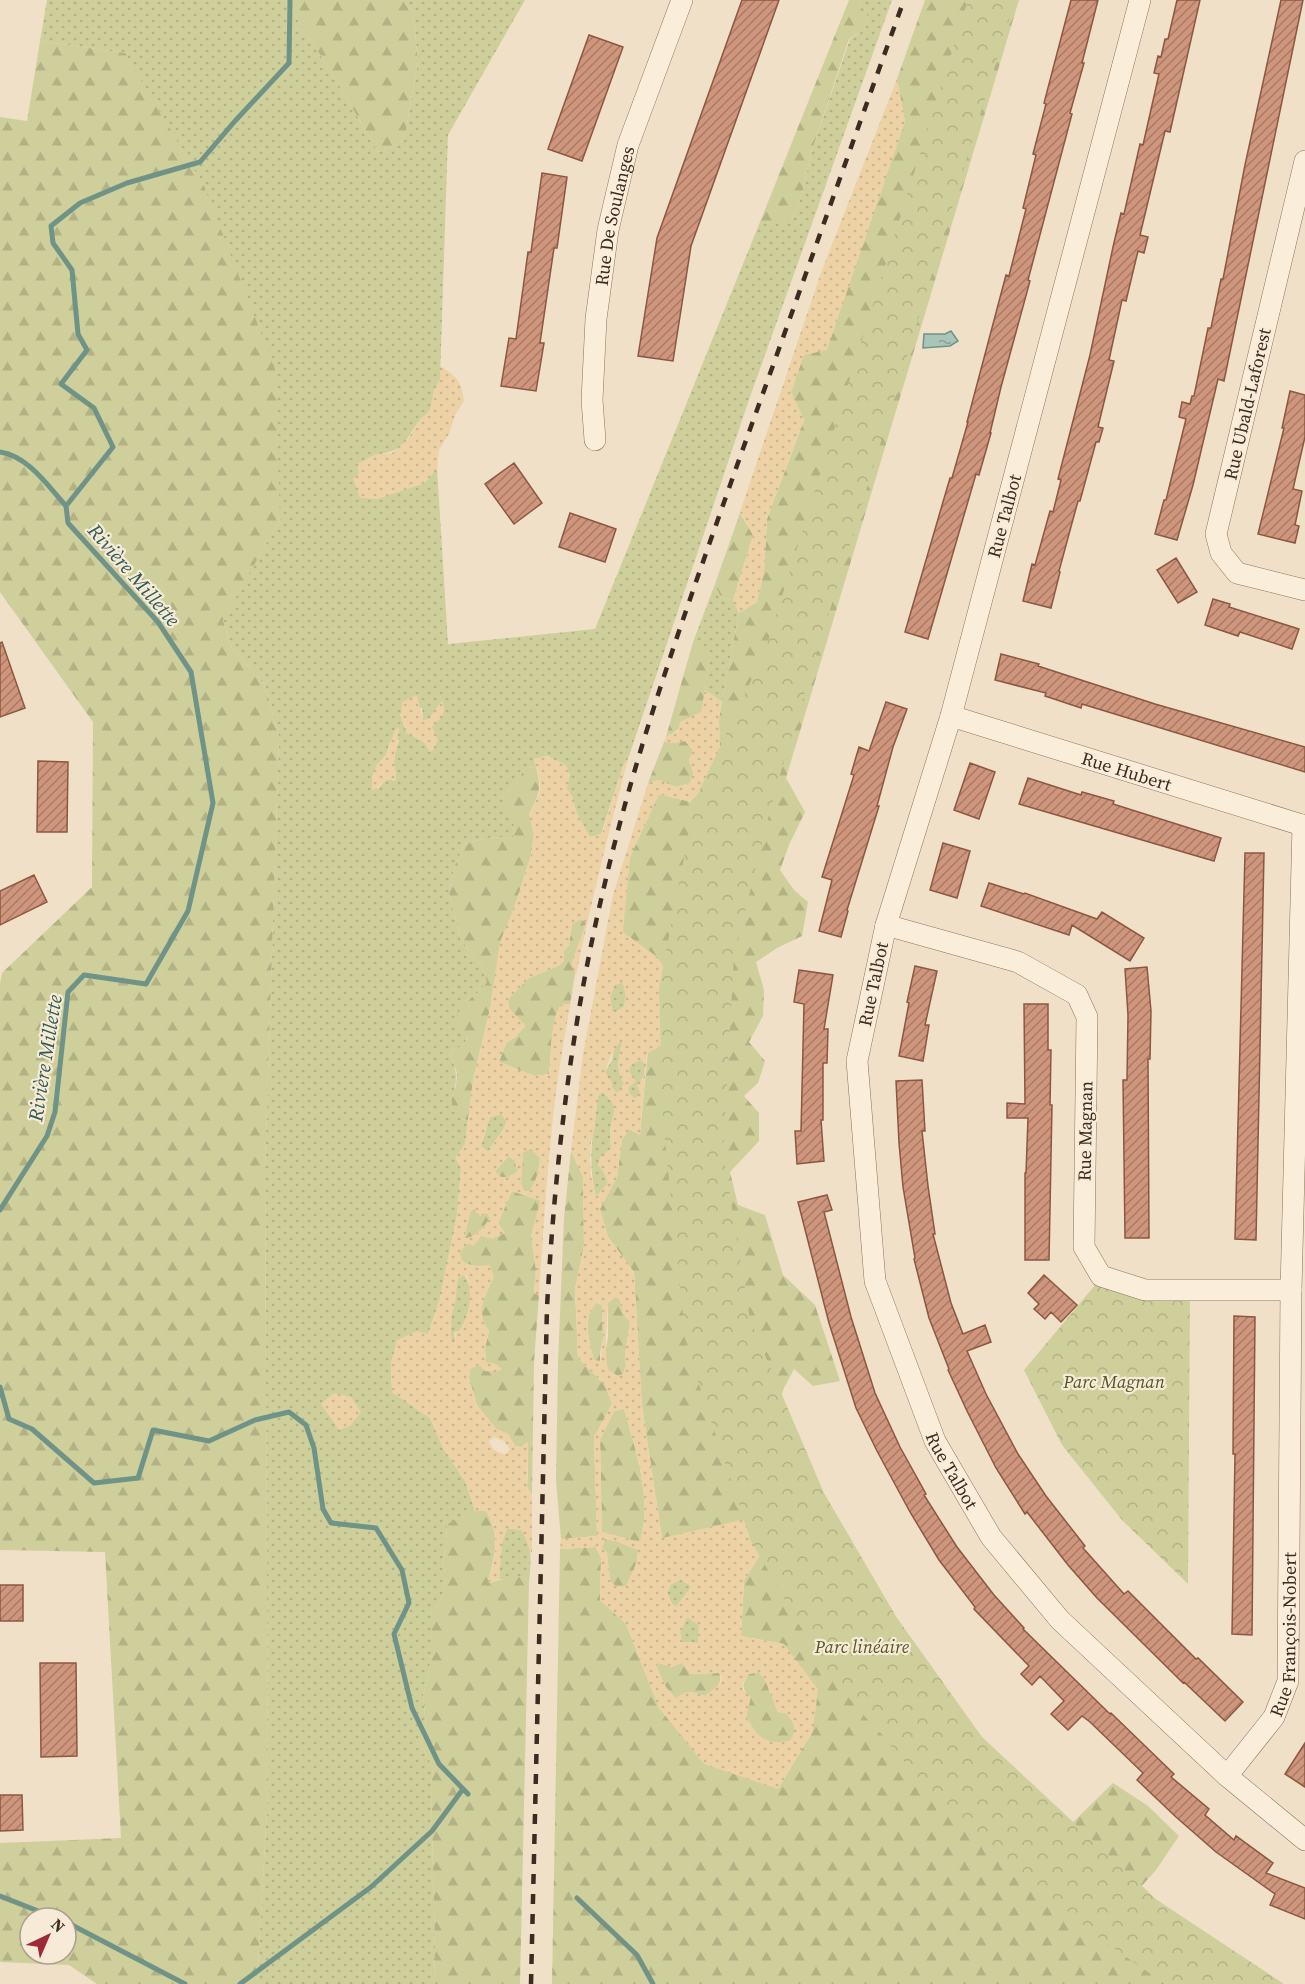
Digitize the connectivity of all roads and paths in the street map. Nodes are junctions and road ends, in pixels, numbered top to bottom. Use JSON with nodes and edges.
{"nodes":[{"id":1,"x":682,"y":0,"type":"edge"},
{"id":2,"x":1140,"y":0,"type":"edge"},
{"id":3,"x":1305,"y":161,"type":"edge"},
{"id":4,"x":595,"y":440,"type":"dead end"},
{"id":5,"x":1305,"y":590,"type":"edge"},
{"id":6,"x":951,"y":716,"type":"junction"},
{"id":7,"x":1304,"y":825,"type":"edge"},
{"id":8,"x":886,"y":925,"type":"junction"},
{"id":9,"x":1291,"y":1290,"type":"junction"},
{"id":10,"x":1227,"y":1776,"type":"junction"},
{"id":11,"x":1305,"y":1840,"type":"edge"}],
"edges":[{"from":1,"to":4,"type":"street","name":"Rue De Soulanges"},
{"from":2,"to":6,"type":"street","name":"Rue Talbot"},
{"from":3,"to":5,"type":"street","name":"Rue Ubald-Laforest"},
{"from":6,"to":7,"type":"street","name":"Rue Hubert"},
{"from":6,"to":8,"type":"street","name":"Rue Talbot"},
{"from":7,"to":9,"type":"street","name":"Rue François-Nobert"},
{"from":8,"to":9,"type":"street","name":"Rue Magnan"},
{"from":8,"to":10,"type":"street","name":"Rue Talbot"},
{"from":9,"to":10,"type":"street","name":"Rue François-Nobert"},
{"from":10,"to":11,"type":"street","name":"Rue Talbot"}]}
